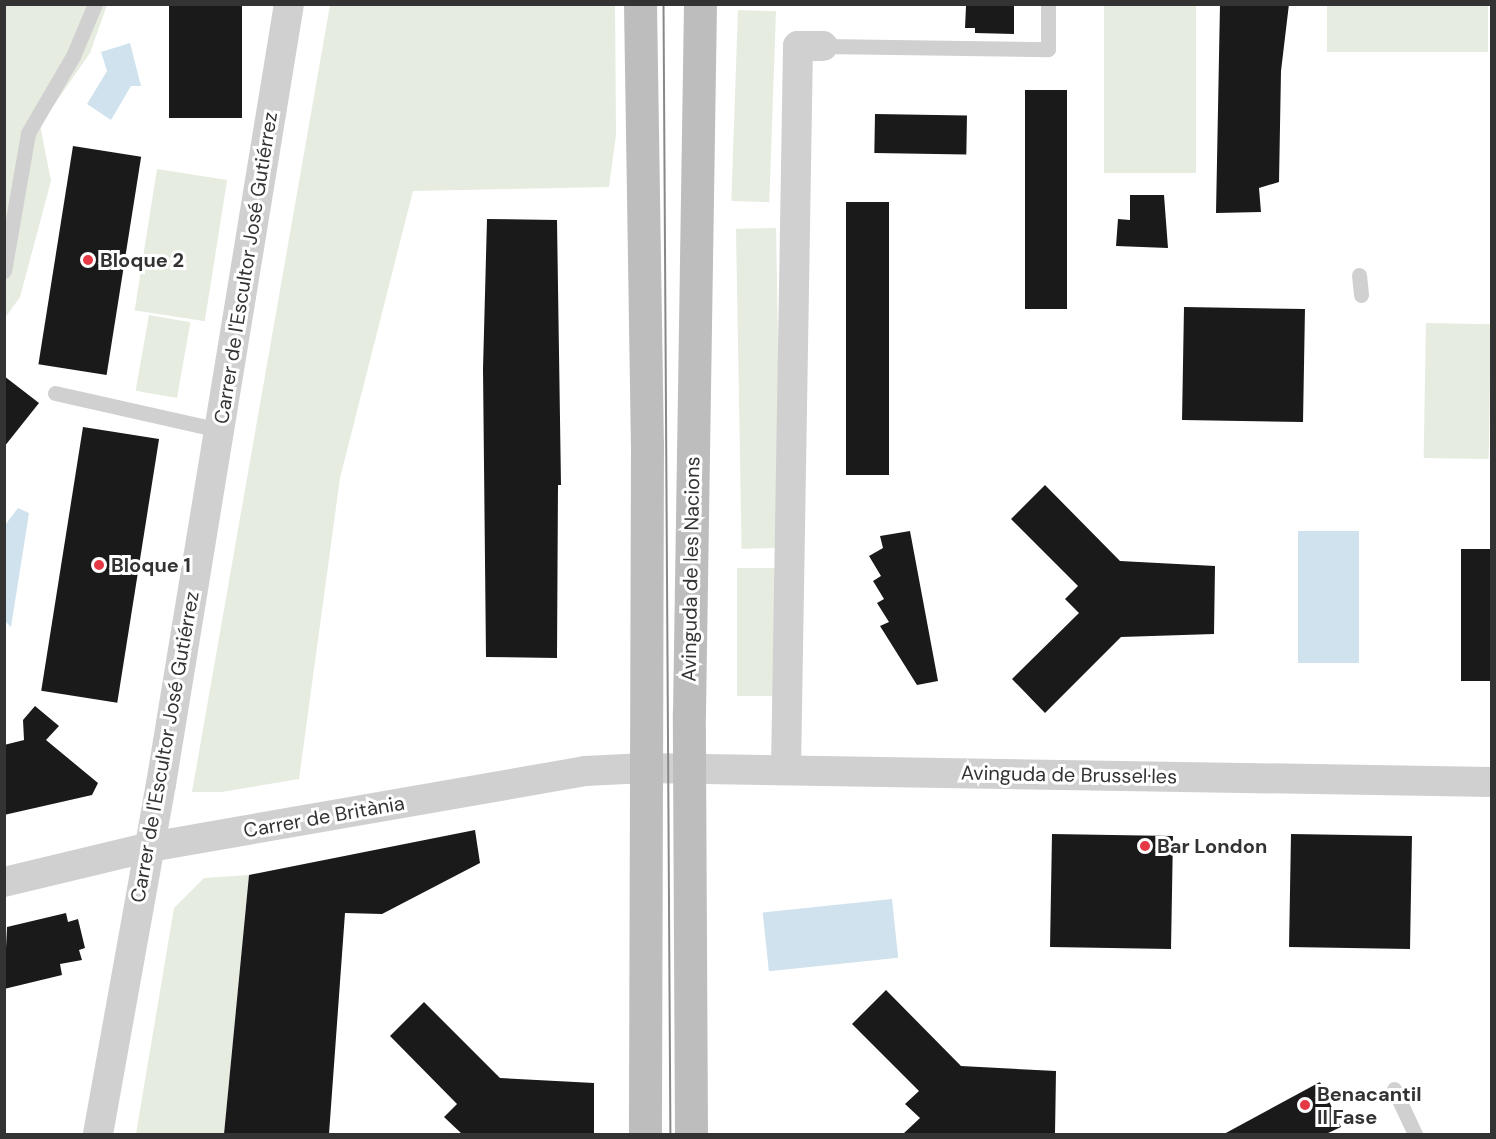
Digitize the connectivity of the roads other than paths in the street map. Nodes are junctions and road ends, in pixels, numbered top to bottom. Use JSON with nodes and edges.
{"nodes":[{"id":1,"x":95,"y":4,"type":"edge"},
{"id":2,"x":289,"y":4,"type":"edge"},
{"id":3,"x":640,"y":4,"type":"edge"},
{"id":4,"x":700,"y":4,"type":"edge"},
{"id":5,"x":1048,"y":4,"type":"edge"},
{"id":6,"x":823,"y":46,"type":"joint"},
{"id":7,"x":4,"y":271,"type":"edge"},
{"id":8,"x":1359,"y":275,"type":"dead end"},
{"id":9,"x":1361,"y":295,"type":"dead end"},
{"id":10,"x":55,"y":393,"type":"dead end"},
{"id":11,"x":219,"y":430,"type":"junction"},
{"id":12,"x":646,"y":768,"type":"junction"},
{"id":13,"x":689,"y":769,"type":"junction"},
{"id":14,"x":786,"y":771,"type":"junction"},
{"id":15,"x":1491,"y":782,"type":"edge"},
{"id":16,"x":150,"y":847,"type":"junction"},
{"id":17,"x":4,"y":882,"type":"edge"},
{"id":18,"x":1394,"y":1089,"type":"dead end"},
{"id":19,"x":99,"y":1134,"type":"edge"},
{"id":20,"x":645,"y":1134,"type":"edge"},
{"id":21,"x":691,"y":1134,"type":"edge"},
{"id":22,"x":1415,"y":1134,"type":"edge"}],
"edges":[{"from":1,"to":7,"type":"lane"},
{"from":2,"to":11,"type":"street","name":"Carrer de l'Escultor José Gutiérrez"},
{"from":3,"to":12,"type":"main road"},
{"from":4,"to":13,"type":"main road","name":"Avinguda de les Nacions"},
{"from":5,"to":6,"type":"lane"},
{"from":6,"to":14,"type":"street"},
{"from":8,"to":9,"type":"lane"},
{"from":10,"to":11,"type":"lane"},
{"from":11,"to":16,"type":"street","name":"Carrer de l'Escultor José Gutiérrez"},
{"from":12,"to":13,"type":"street","name":"Avinguda de Brussel·les"},
{"from":12,"to":16,"type":"street","name":"Carrer de Britània"},
{"from":12,"to":20,"type":"main road"},
{"from":13,"to":14,"type":"street","name":"Avinguda de Brussel·les"},
{"from":13,"to":21,"type":"main road","name":"Avinguda de les Nacions"},
{"from":14,"to":15,"type":"street","name":"Avinguda de Brussel·les"},
{"from":16,"to":17,"type":"street","name":"Carrer de Britània"},
{"from":16,"to":19,"type":"street","name":"Carrer de l'Escultor José Gutiérrez"},
{"from":18,"to":22,"type":"lane"}]}
